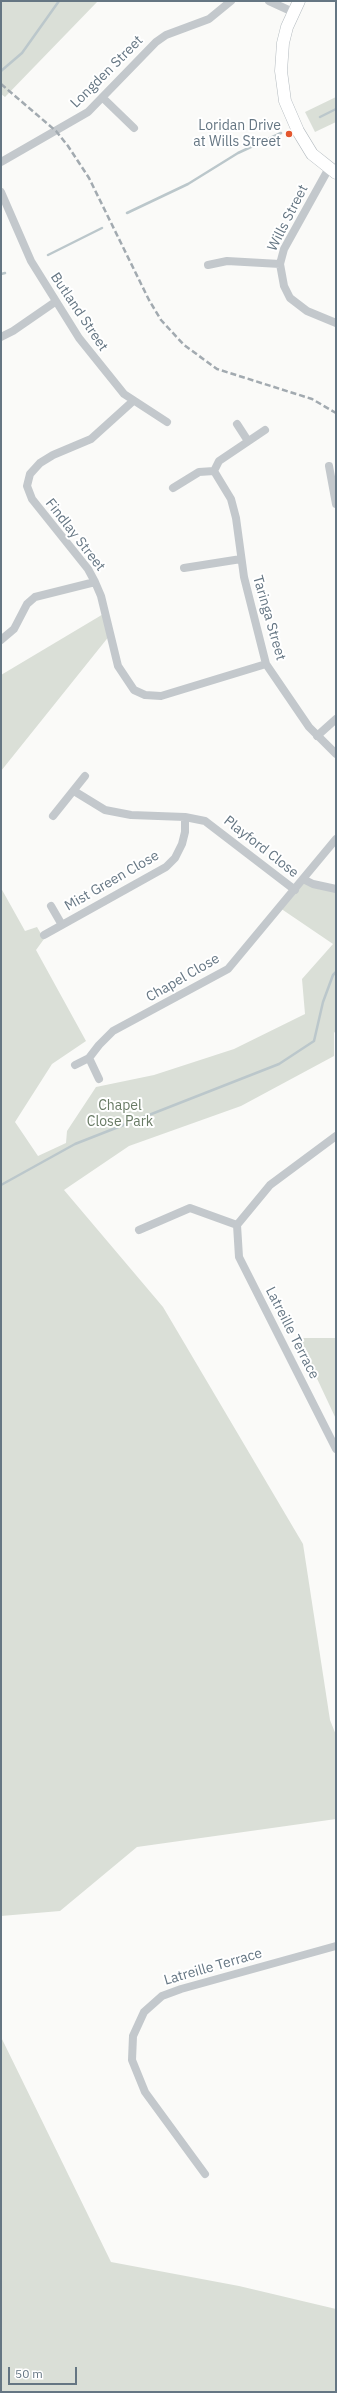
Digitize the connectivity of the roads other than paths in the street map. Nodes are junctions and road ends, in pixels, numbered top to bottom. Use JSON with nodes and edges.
{"nodes":[{"id":1,"x":231,"y":1,"type":"edge"},
{"id":2,"x":269,"y":1,"type":"edge"},
{"id":3,"x":299,"y":1,"type":"edge"},
{"id":4,"x":293,"y":12,"type":"junction"},
{"id":5,"x":103,"y":98,"type":"junction"},
{"id":6,"x":134,"y":128,"type":"dead end"},
{"id":7,"x":1,"y":162,"type":"edge"},
{"id":8,"x":332,"y":171,"type":"edge"},
{"id":9,"x":1,"y":192,"type":"edge"},
{"id":10,"x":280,"y":264,"type":"junction"},
{"id":11,"x":208,"y":265,"type":"dead end"},
{"id":12,"x":55,"y":302,"type":"junction"},
{"id":13,"x":336,"y":323,"type":"edge"},
{"id":14,"x":1,"y":337,"type":"edge"},
{"id":15,"x":132,"y":402,"type":"junction"},
{"id":16,"x":167,"y":422,"type":"dead end"},
{"id":17,"x":237,"y":424,"type":"dead end"},
{"id":18,"x":265,"y":430,"type":"dead end"},
{"id":19,"x":248,"y":441,"type":"junction"},
{"id":20,"x":329,"y":466,"type":"dead end"},
{"id":21,"x":214,"y":471,"type":"junction"},
{"id":22,"x":173,"y":488,"type":"dead end"},
{"id":23,"x":335,"y":490,"type":"edge"},
{"id":24,"x":336,"y":504,"type":"edge"},
{"id":25,"x":241,"y":559,"type":"junction"},
{"id":26,"x":184,"y":568,"type":"dead end"},
{"id":27,"x":95,"y":582,"type":"junction"},
{"id":28,"x":1,"y":640,"type":"edge"},
{"id":29,"x":266,"y":664,"type":"junction"},
{"id":30,"x":336,"y":719,"type":"edge"},
{"id":31,"x":317,"y":736,"type":"junction"},
{"id":32,"x":336,"y":754,"type":"edge"},
{"id":33,"x":85,"y":776,"type":"dead end"},
{"id":34,"x":74,"y":791,"type":"junction"},
{"id":35,"x":52,"y":816,"type":"dead end"},
{"id":36,"x":185,"y":817,"type":"junction"},
{"id":37,"x":336,"y":839,"type":"edge"},
{"id":38,"x":304,"y":879,"type":"junction"},
{"id":39,"x":336,"y":889,"type":"edge"},
{"id":40,"x":295,"y":890,"type":"junction"},
{"id":41,"x":51,"y":906,"type":"dead end"},
{"id":42,"x":62,"y":925,"type":"junction"},
{"id":43,"x":44,"y":935,"type":"dead end"},
{"id":44,"x":89,"y":1058,"type":"junction"},
{"id":45,"x":75,"y":1065,"type":"dead end"},
{"id":46,"x":99,"y":1078,"type":"dead end"},
{"id":47,"x":336,"y":1136,"type":"edge"},
{"id":48,"x":237,"y":1225,"type":"junction"},
{"id":49,"x":140,"y":1230,"type":"dead end"},
{"id":50,"x":336,"y":1449,"type":"edge"},
{"id":51,"x":336,"y":1946,"type":"edge"},
{"id":52,"x":205,"y":2174,"type":"dead end"}],
"edges":[{"from":1,"to":5,"type":"street","name":"Longden Street"},
{"from":2,"to":4,"type":"street"},
{"from":3,"to":4,"type":"street"},
{"from":4,"to":8,"type":"street"},
{"from":5,"to":6,"type":"street"},
{"from":5,"to":7,"type":"street","name":"Longden Street"},
{"from":8,"to":10,"type":"street","name":"Wills Street"},
{"from":9,"to":12,"type":"street","name":"Butland Street"},
{"from":10,"to":11,"type":"street"},
{"from":10,"to":13,"type":"street","name":"Wills Street"},
{"from":12,"to":14,"type":"street"},
{"from":12,"to":15,"type":"street","name":"Butland Street"},
{"from":15,"to":16,"type":"street","name":"Butland Street"},
{"from":15,"to":27,"type":"street","name":"Findlay Street"},
{"from":17,"to":19,"type":"street"},
{"from":18,"to":19,"type":"street"},
{"from":19,"to":21,"type":"street"},
{"from":20,"to":23,"type":"street"},
{"from":21,"to":22,"type":"street"},
{"from":21,"to":25,"type":"street","name":"Taringa Street"},
{"from":23,"to":24,"type":"street"},
{"from":25,"to":26,"type":"street"},
{"from":25,"to":29,"type":"street","name":"Taringa Street"},
{"from":27,"to":28,"type":"street"},
{"from":27,"to":29,"type":"street","name":"Findlay Street"},
{"from":29,"to":31,"type":"street","name":"Taringa Street"},
{"from":30,"to":31,"type":"street"},
{"from":31,"to":32,"type":"street","name":"Taringa Street"},
{"from":33,"to":34,"type":"street"},
{"from":34,"to":35,"type":"street"},
{"from":34,"to":36,"type":"street","name":"Playford Close"},
{"from":36,"to":40,"type":"street","name":"Playford Close"},
{"from":36,"to":42,"type":"street","name":"Mist Green Close"},
{"from":37,"to":38,"type":"street","name":"Chapel Close"},
{"from":38,"to":39,"type":"street"},
{"from":38,"to":40,"type":"street","name":"Chapel Close"},
{"from":40,"to":44,"type":"street","name":"Chapel Close"},
{"from":41,"to":42,"type":"street"},
{"from":42,"to":43,"type":"street","name":"Mist Green Close"},
{"from":44,"to":45,"type":"street","name":"Chapel Close"},
{"from":44,"to":46,"type":"street"},
{"from":47,"to":48,"type":"street"},
{"from":48,"to":49,"type":"street"},
{"from":48,"to":50,"type":"street","name":"Latreille Terrace"},
{"from":51,"to":52,"type":"street","name":"Latreille Terrace"}]}
